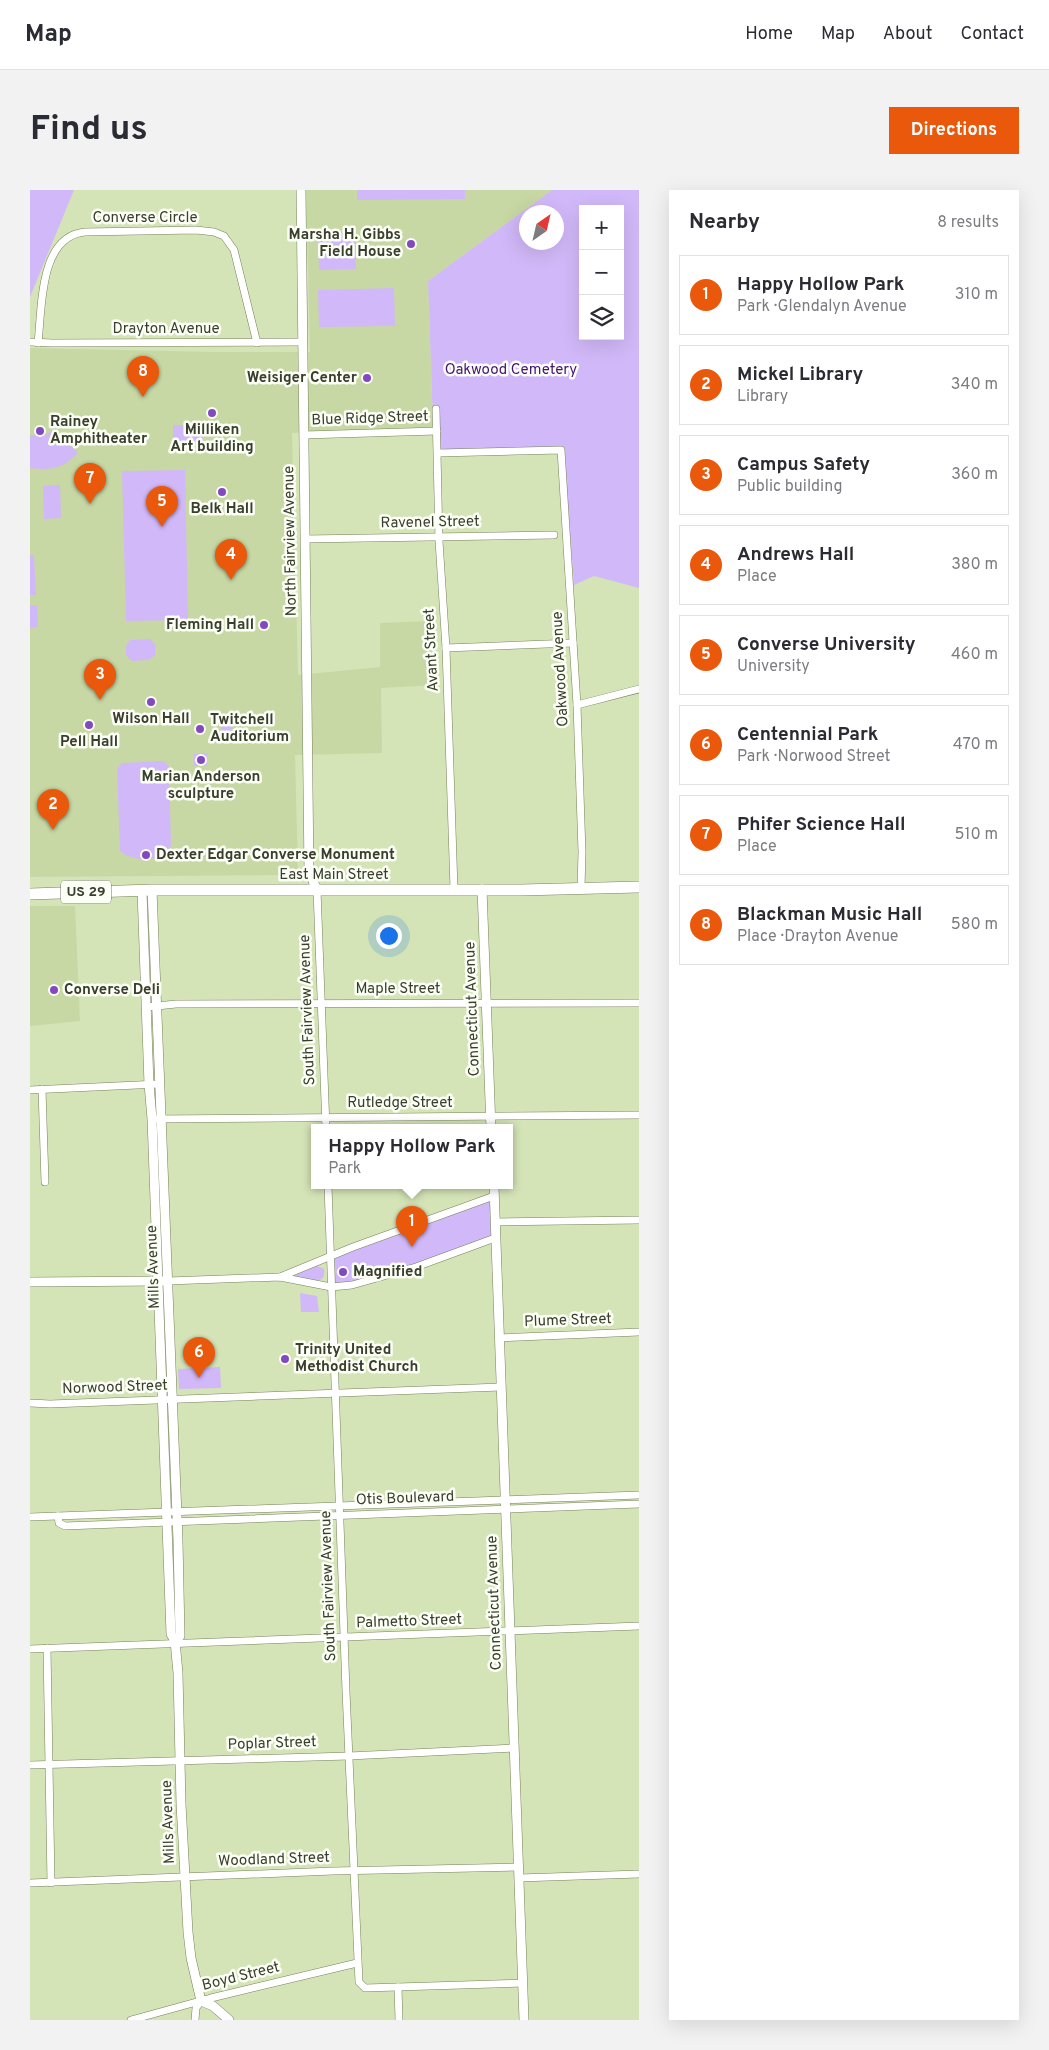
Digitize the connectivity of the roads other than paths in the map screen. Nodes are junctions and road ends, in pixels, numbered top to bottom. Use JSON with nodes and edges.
{"nodes":[{"id":1,"x":301,"y":190,"type":"edge"},
{"id":2,"x":30,"y":342,"type":"edge"},
{"id":3,"x":303,"y":342,"type":"junction"},
{"id":4,"x":38,"y":343,"type":"junction"},
{"id":5,"x":257,"y":343,"type":"junction"},
{"id":6,"x":436,"y":409,"type":"dead end"},
{"id":7,"x":437,"y":431,"type":"junction"},
{"id":8,"x":304,"y":435,"type":"junction"},
{"id":9,"x":438,"y":453,"type":"junction"},
{"id":10,"x":554,"y":535,"type":"dead end"},
{"id":11,"x":440,"y":536,"type":"junction"},
{"id":12,"x":305,"y":539,"type":"junction"},
{"id":13,"x":574,"y":643,"type":"junction"},
{"id":14,"x":446,"y":648,"type":"junction"},
{"id":15,"x":639,"y":689,"type":"edge"},
{"id":16,"x":577,"y":705,"type":"junction"},
{"id":17,"x":639,"y":887,"type":"edge"},
{"id":18,"x":581,"y":888,"type":"junction"},
{"id":19,"x":454,"y":889,"type":"junction"},
{"id":20,"x":482,"y":889,"type":"junction"},
{"id":21,"x":317,"y":890,"type":"junction"},
{"id":22,"x":147,"y":891,"type":"junction"},
{"id":23,"x":30,"y":894,"type":"edge"},
{"id":24,"x":487,"y":1002,"type":"junction"},
{"id":25,"x":639,"y":1003,"type":"edge"},
{"id":26,"x":322,"y":1004,"type":"junction"},
{"id":27,"x":152,"y":1006,"type":"junction"},
{"id":28,"x":154,"y":1084,"type":"junction"},
{"id":29,"x":42,"y":1089,"type":"junction"},
{"id":30,"x":30,"y":1090,"type":"edge"},
{"id":31,"x":639,"y":1115,"type":"edge"},
{"id":32,"x":491,"y":1116,"type":"junction"},
{"id":33,"x":326,"y":1118,"type":"junction"},
{"id":34,"x":157,"y":1119,"type":"junction"},
{"id":35,"x":326,"y":1124,"type":"edge"},
{"id":36,"x":491,"y":1124,"type":"edge"},
{"id":37,"x":45,"y":1182,"type":"dead end"},
{"id":38,"x":328,"y":1189,"type":"edge"},
{"id":39,"x":494,"y":1189,"type":"edge"},
{"id":40,"x":494,"y":1196,"type":"junction"},
{"id":41,"x":639,"y":1220,"type":"edge"},
{"id":42,"x":495,"y":1222,"type":"junction"},
{"id":43,"x":496,"y":1238,"type":"junction"},
{"id":44,"x":330,"y":1256,"type":"junction"},
{"id":45,"x":280,"y":1277,"type":"junction"},
{"id":46,"x":158,"y":1281,"type":"junction"},
{"id":47,"x":168,"y":1281,"type":"junction"},
{"id":48,"x":30,"y":1282,"type":"edge"},
{"id":49,"x":331,"y":1287,"type":"junction"},
{"id":50,"x":639,"y":1332,"type":"edge"},
{"id":51,"x":499,"y":1338,"type":"junction"},
{"id":52,"x":500,"y":1387,"type":"junction"},
{"id":53,"x":336,"y":1393,"type":"junction"},
{"id":54,"x":167,"y":1399,"type":"junction"},
{"id":55,"x":30,"y":1403,"type":"edge"},
{"id":56,"x":639,"y":1495,"type":"edge"},
{"id":57,"x":505,"y":1504,"type":"junction"},
{"id":58,"x":639,"y":1504,"type":"edge"},
{"id":59,"x":339,"y":1506,"type":"junction"},
{"id":60,"x":172,"y":1512,"type":"junction"},
{"id":61,"x":340,"y":1515,"type":"junction"},
{"id":62,"x":58,"y":1516,"type":"junction"},
{"id":63,"x":30,"y":1517,"type":"edge"},
{"id":64,"x":177,"y":1521,"type":"junction"},
{"id":65,"x":167,"y":1522,"type":"junction"},
{"id":66,"x":639,"y":1626,"type":"edge"},
{"id":67,"x":510,"y":1632,"type":"junction"},
{"id":68,"x":345,"y":1637,"type":"junction"},
{"id":69,"x":175,"y":1643,"type":"junction"},
{"id":70,"x":47,"y":1648,"type":"junction"},
{"id":71,"x":30,"y":1649,"type":"edge"},
{"id":72,"x":514,"y":1748,"type":"junction"},
{"id":73,"x":349,"y":1756,"type":"junction"},
{"id":74,"x":181,"y":1761,"type":"junction"},
{"id":75,"x":30,"y":1765,"type":"edge"},
{"id":76,"x":50,"y":1766,"type":"junction"},
{"id":77,"x":519,"y":1868,"type":"junction"},
{"id":78,"x":353,"y":1871,"type":"junction"},
{"id":79,"x":639,"y":1874,"type":"edge"},
{"id":80,"x":185,"y":1878,"type":"junction"},
{"id":81,"x":519,"y":1878,"type":"junction"},
{"id":82,"x":30,"y":1883,"type":"edge"},
{"id":83,"x":51,"y":1883,"type":"junction"},
{"id":84,"x":357,"y":1963,"type":"junction"},
{"id":85,"x":523,"y":1983,"type":"junction"},
{"id":86,"x":398,"y":1987,"type":"junction"},
{"id":87,"x":201,"y":2001,"type":"junction"},
{"id":88,"x":131,"y":2020,"type":"edge"},
{"id":89,"x":196,"y":2020,"type":"edge"},
{"id":90,"x":229,"y":2020,"type":"edge"},
{"id":91,"x":399,"y":2020,"type":"edge"},
{"id":92,"x":524,"y":2020,"type":"edge"}],
"edges":[{"from":1,"to":3,"type":"street","name":"North Fairview Avenue"},
{"from":2,"to":4,"type":"street","name":"Drayton Avenue"},
{"from":3,"to":5,"type":"street","name":"Drayton Avenue"},
{"from":3,"to":8,"type":"street","name":"North Fairview Avenue"},
{"from":4,"to":5,"type":"street","name":"Drayton Avenue"},
{"from":4,"to":5,"type":"street","name":"Converse Circle"},
{"from":6,"to":7,"type":"street","name":"Avant Street"},
{"from":7,"to":8,"type":"street","name":"Blue Ridge Street"},
{"from":7,"to":9,"type":"street","name":"Avant Street"},
{"from":8,"to":12,"type":"street","name":"North Fairview Avenue"},
{"from":9,"to":11,"type":"street","name":"Avant Street"},
{"from":9,"to":13,"type":"street","name":"Oakwood Avenue"},
{"from":10,"to":11,"type":"street","name":"Ravenel Street"},
{"from":11,"to":12,"type":"street","name":"Ravenel Street"},
{"from":11,"to":14,"type":"street","name":"Avant Street"},
{"from":12,"to":21,"type":"street","name":"North Fairview Avenue"},
{"from":13,"to":14,"type":"street"},
{"from":13,"to":16,"type":"street","name":"Oakwood Avenue"},
{"from":14,"to":19,"type":"street","name":"Avant Street"},
{"from":15,"to":16,"type":"street"},
{"from":16,"to":18,"type":"street","name":"Oakwood Avenue"},
{"from":17,"to":18,"type":"main road","name":"East Main Street","number":"US 29"},
{"from":18,"to":20,"type":"main road","name":"East Main Street","number":"US 29"},
{"from":19,"to":20,"type":"main road","name":"East Main Street","number":"US 29"},
{"from":19,"to":21,"type":"main road","name":"East Main Street","number":"US 29"},
{"from":20,"to":24,"type":"street","name":"Connecticut Avenue"},
{"from":21,"to":22,"type":"main road","name":"East Main Street","number":"US 29"},
{"from":21,"to":26,"type":"street","name":"South Fairview Avenue"},
{"from":22,"to":23,"type":"main road","name":"East Main Street","number":"US 29"},
{"from":22,"to":27,"type":"street","name":"Mills Avenue"},
{"from":24,"to":25,"type":"street","name":"Maple Street"},
{"from":24,"to":26,"type":"street","name":"Maple Street"},
{"from":24,"to":32,"type":"street","name":"Connecticut Avenue"},
{"from":26,"to":27,"type":"street","name":"Maple Street"},
{"from":26,"to":33,"type":"street","name":"South Fairview Avenue"},
{"from":27,"to":28,"type":"street","name":"Mills Avenue"},
{"from":28,"to":29,"type":"street"},
{"from":28,"to":34,"type":"street","name":"Mills Avenue"},
{"from":29,"to":30,"type":"street"},
{"from":29,"to":37,"type":"street"},
{"from":31,"to":32,"type":"street","name":"Rutledge Street"},
{"from":32,"to":33,"type":"street","name":"Rutledge Street"},
{"from":32,"to":36,"type":"street","name":"Connecticut Avenue"},
{"from":33,"to":34,"type":"street","name":"Rutledge Street"},
{"from":33,"to":35,"type":"street","name":"South Fairview Avenue"},
{"from":34,"to":46,"type":"street","name":"Mills Avenue"},
{"from":34,"to":47,"type":"street","name":"Mills Avenue"},
{"from":38,"to":44,"type":"street","name":"South Fairview Avenue"},
{"from":39,"to":40,"type":"street","name":"Connecticut Avenue"},
{"from":40,"to":42,"type":"street","name":"Connecticut Avenue"},
{"from":40,"to":44,"type":"street"},
{"from":41,"to":42,"type":"street"},
{"from":42,"to":43,"type":"street","name":"Connecticut Avenue"},
{"from":43,"to":49,"type":"street"},
{"from":43,"to":51,"type":"street","name":"Connecticut Avenue"},
{"from":44,"to":45,"type":"street"},
{"from":44,"to":49,"type":"street","name":"South Fairview Avenue"},
{"from":45,"to":47,"type":"street"},
{"from":45,"to":49,"type":"street"},
{"from":46,"to":47,"type":"street"},
{"from":46,"to":48,"type":"street"},
{"from":46,"to":54,"type":"street","name":"Mills Avenue"},
{"from":47,"to":54,"type":"street","name":"Mills Avenue"},
{"from":49,"to":53,"type":"street","name":"South Fairview Avenue"},
{"from":50,"to":51,"type":"street","name":"Plume Street"},
{"from":51,"to":52,"type":"street","name":"Connecticut Avenue"},
{"from":52,"to":53,"type":"street","name":"Norwood Street"},
{"from":52,"to":57,"type":"street","name":"Connecticut Avenue"},
{"from":53,"to":54,"type":"street","name":"Norwood Street"},
{"from":53,"to":59,"type":"street","name":"South Fairview Avenue"},
{"from":54,"to":55,"type":"street","name":"Norwood Street"},
{"from":54,"to":60,"type":"street","name":"Mills Avenue"},
{"from":56,"to":57,"type":"street","name":"Otis Boulevard"},
{"from":57,"to":58,"type":"street","name":"Otis Boulevard"},
{"from":57,"to":59,"type":"street","name":"Otis Boulevard"},
{"from":57,"to":61,"type":"street","name":"Otis Boulevard"},
{"from":57,"to":67,"type":"street","name":"Connecticut Avenue"},
{"from":59,"to":60,"type":"street","name":"Otis Boulevard"},
{"from":59,"to":61,"type":"street","name":"South Fairview Avenue"},
{"from":60,"to":62,"type":"street","name":"Otis Boulevard"},
{"from":60,"to":64,"type":"street","name":"Mills Avenue"},
{"from":60,"to":65,"type":"street","name":"Mills Avenue"},
{"from":61,"to":64,"type":"street","name":"Otis Boulevard"},
{"from":61,"to":68,"type":"street","name":"South Fairview Avenue"},
{"from":62,"to":63,"type":"street","name":"Otis Boulevard"},
{"from":62,"to":65,"type":"street","name":"Otis Boulevard"},
{"from":64,"to":65,"type":"street","name":"Otis Boulevard"},
{"from":64,"to":69,"type":"street","name":"Mills Avenue"},
{"from":65,"to":69,"type":"street","name":"Mills Avenue"},
{"from":66,"to":67,"type":"street","name":"Palmetto Street"},
{"from":67,"to":68,"type":"street","name":"Palmetto Street"},
{"from":67,"to":72,"type":"street","name":"Connecticut Avenue"},
{"from":68,"to":69,"type":"street","name":"Palmetto Street"},
{"from":68,"to":73,"type":"street","name":"South Fairview Avenue"},
{"from":69,"to":70,"type":"street","name":"Palmetto Street"},
{"from":69,"to":74,"type":"street","name":"Mills Avenue"},
{"from":70,"to":71,"type":"street","name":"Palmetto Street"},
{"from":70,"to":76,"type":"street"},
{"from":72,"to":73,"type":"street","name":"Poplar Street"},
{"from":72,"to":77,"type":"street","name":"Connecticut Avenue"},
{"from":73,"to":74,"type":"street","name":"Poplar Street"},
{"from":73,"to":78,"type":"street","name":"South Fairview Avenue"},
{"from":74,"to":76,"type":"street","name":"Poplar Street"},
{"from":74,"to":80,"type":"street","name":"Mills Avenue"},
{"from":75,"to":76,"type":"street","name":"Poplar Street"},
{"from":76,"to":83,"type":"street"},
{"from":77,"to":78,"type":"street","name":"Woodland Street"},
{"from":77,"to":81,"type":"street","name":"Connecticut Avenue"},
{"from":78,"to":80,"type":"street","name":"Woodland Street"},
{"from":78,"to":84,"type":"street","name":"South Fairview Avenue"},
{"from":79,"to":81,"type":"street"},
{"from":80,"to":83,"type":"street","name":"Woodland Street"},
{"from":80,"to":87,"type":"street","name":"Mills Avenue"},
{"from":81,"to":85,"type":"street","name":"Connecticut Avenue"},
{"from":82,"to":83,"type":"street","name":"Woodland Street"},
{"from":84,"to":86,"type":"street","name":"South Fairview Avenue"},
{"from":84,"to":87,"type":"street","name":"Boyd Street"},
{"from":85,"to":86,"type":"street"},
{"from":85,"to":92,"type":"street","name":"Connecticut Avenue"},
{"from":86,"to":91,"type":"street"},
{"from":87,"to":88,"type":"street","name":"Boyd Street"},
{"from":87,"to":89,"type":"street"},
{"from":87,"to":90,"type":"street"}]}
